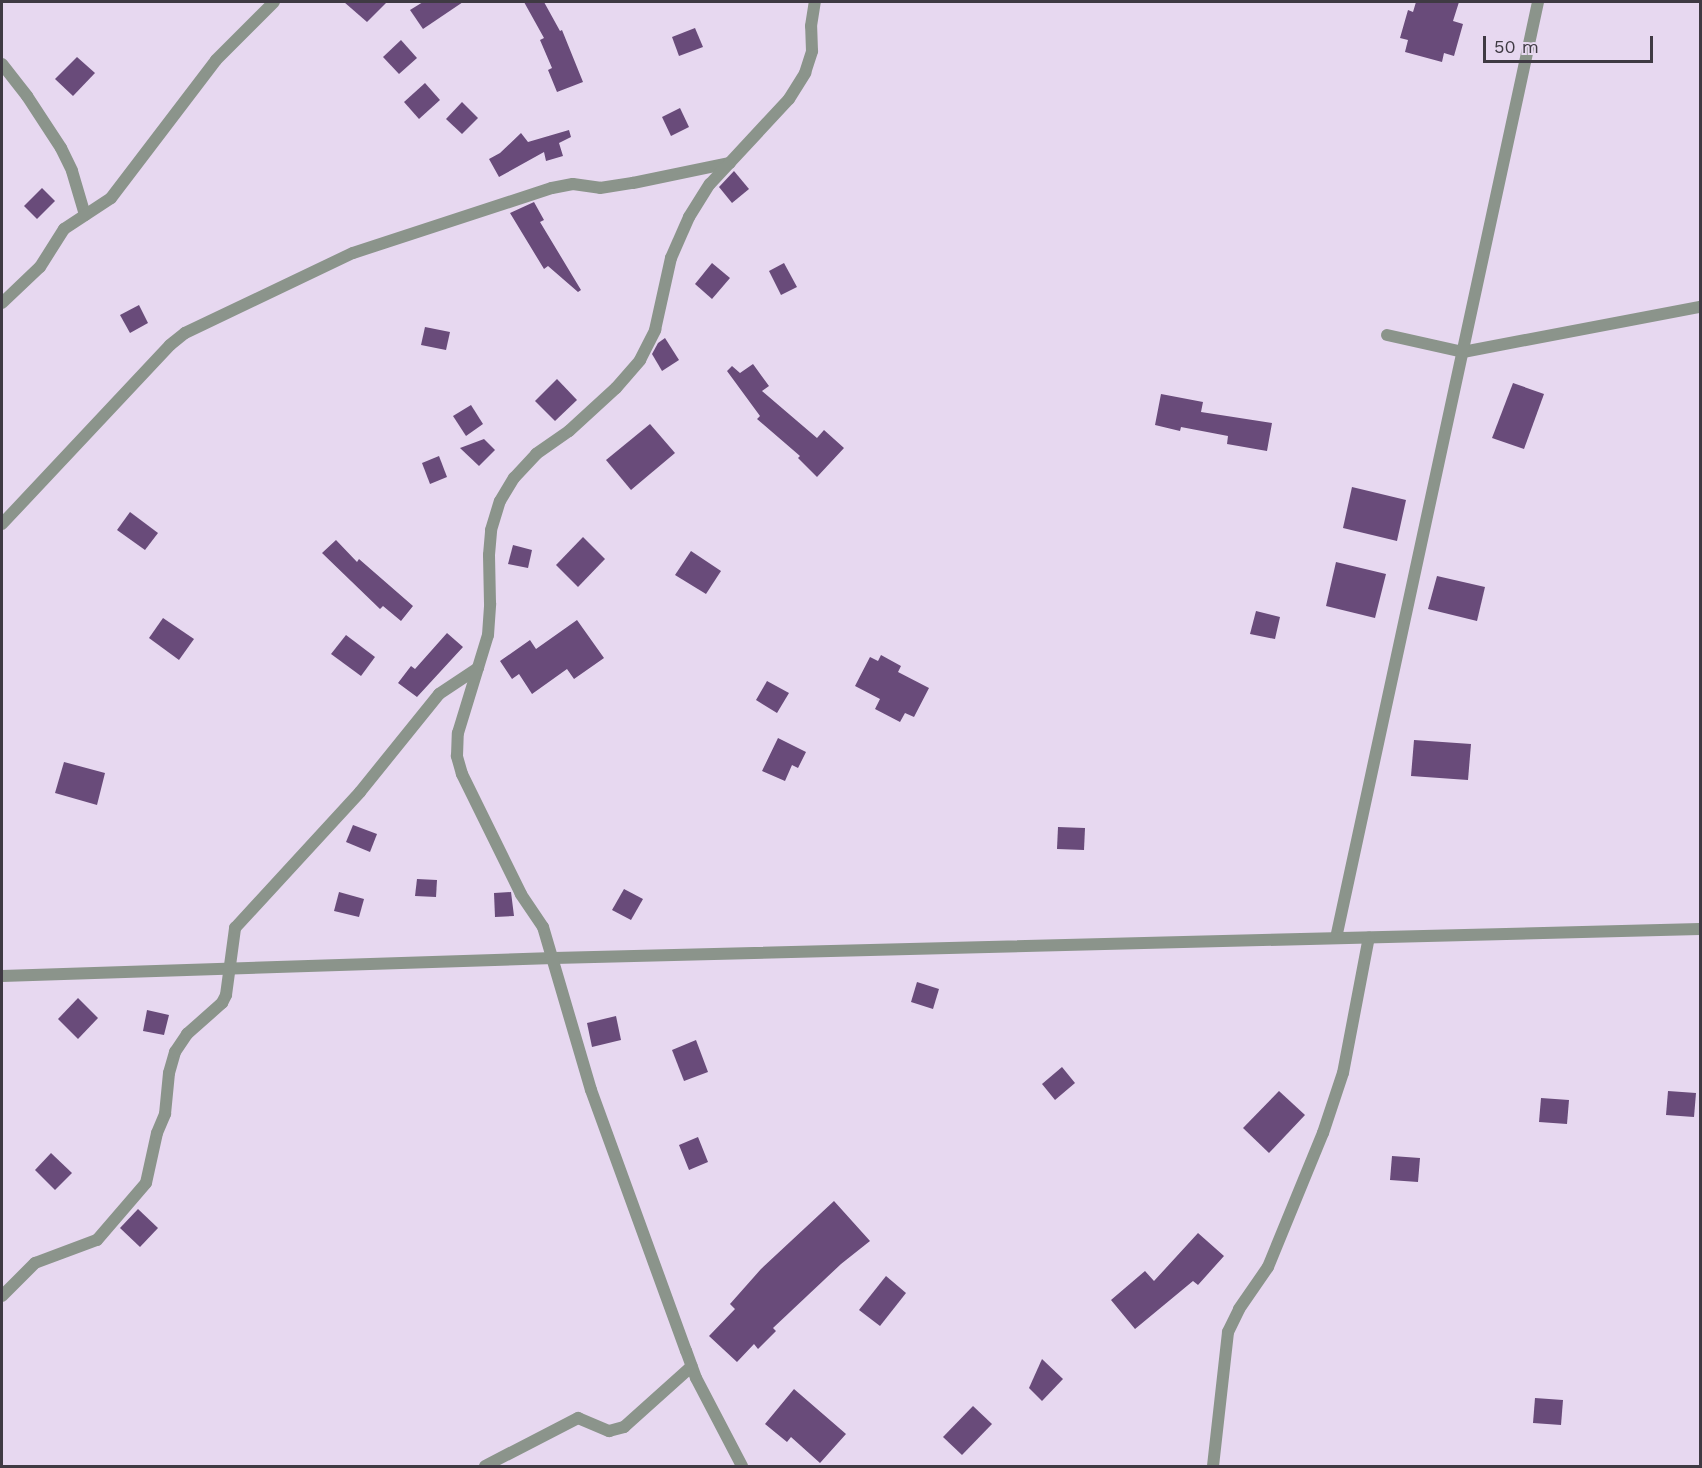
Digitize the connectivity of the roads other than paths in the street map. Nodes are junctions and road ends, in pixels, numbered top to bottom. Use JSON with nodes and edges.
{"nodes":[{"id":1,"x":273,"y":2,"type":"edge"},
{"id":2,"x":815,"y":2,"type":"edge"},
{"id":3,"x":1538,"y":2,"type":"edge"},
{"id":4,"x":2,"y":64,"type":"edge"},
{"id":5,"x":730,"y":163,"type":"junction"},
{"id":6,"x":85,"y":215,"type":"junction"},
{"id":7,"x":2,"y":303,"type":"edge"},
{"id":8,"x":1701,"y":307,"type":"edge"},
{"id":9,"x":1387,"y":335,"type":"dead end"},
{"id":10,"x":1463,"y":352,"type":"junction"},
{"id":11,"x":2,"y":524,"type":"edge"},
{"id":12,"x":478,"y":668,"type":"junction"},
{"id":13,"x":1701,"y":929,"type":"edge"},
{"id":14,"x":1369,"y":937,"type":"junction"},
{"id":15,"x":1336,"y":938,"type":"junction"},
{"id":16,"x":554,"y":958,"type":"junction"},
{"id":17,"x":231,"y":968,"type":"junction"},
{"id":18,"x":2,"y":976,"type":"edge"},
{"id":19,"x":2,"y":1296,"type":"edge"},
{"id":20,"x":692,"y":1366,"type":"junction"},
{"id":21,"x":485,"y":1467,"type":"edge"},
{"id":22,"x":742,"y":1467,"type":"edge"},
{"id":23,"x":1213,"y":1467,"type":"edge"}],
"edges":[{"from":1,"to":6,"type":"street"},
{"from":2,"to":5,"type":"street"},
{"from":3,"to":10,"type":"street"},
{"from":4,"to":6,"type":"street"},
{"from":5,"to":11,"type":"street"},
{"from":5,"to":12,"type":"street"},
{"from":6,"to":7,"type":"street"},
{"from":8,"to":10,"type":"street"},
{"from":9,"to":10,"type":"street"},
{"from":10,"to":15,"type":"street"},
{"from":12,"to":16,"type":"street"},
{"from":12,"to":17,"type":"street"},
{"from":13,"to":14,"type":"street"},
{"from":14,"to":15,"type":"street"},
{"from":14,"to":23,"type":"street"},
{"from":15,"to":16,"type":"street"},
{"from":16,"to":17,"type":"street"},
{"from":16,"to":20,"type":"street"},
{"from":17,"to":18,"type":"street"},
{"from":17,"to":19,"type":"street"},
{"from":20,"to":21,"type":"street"},
{"from":20,"to":22,"type":"street"}]}
